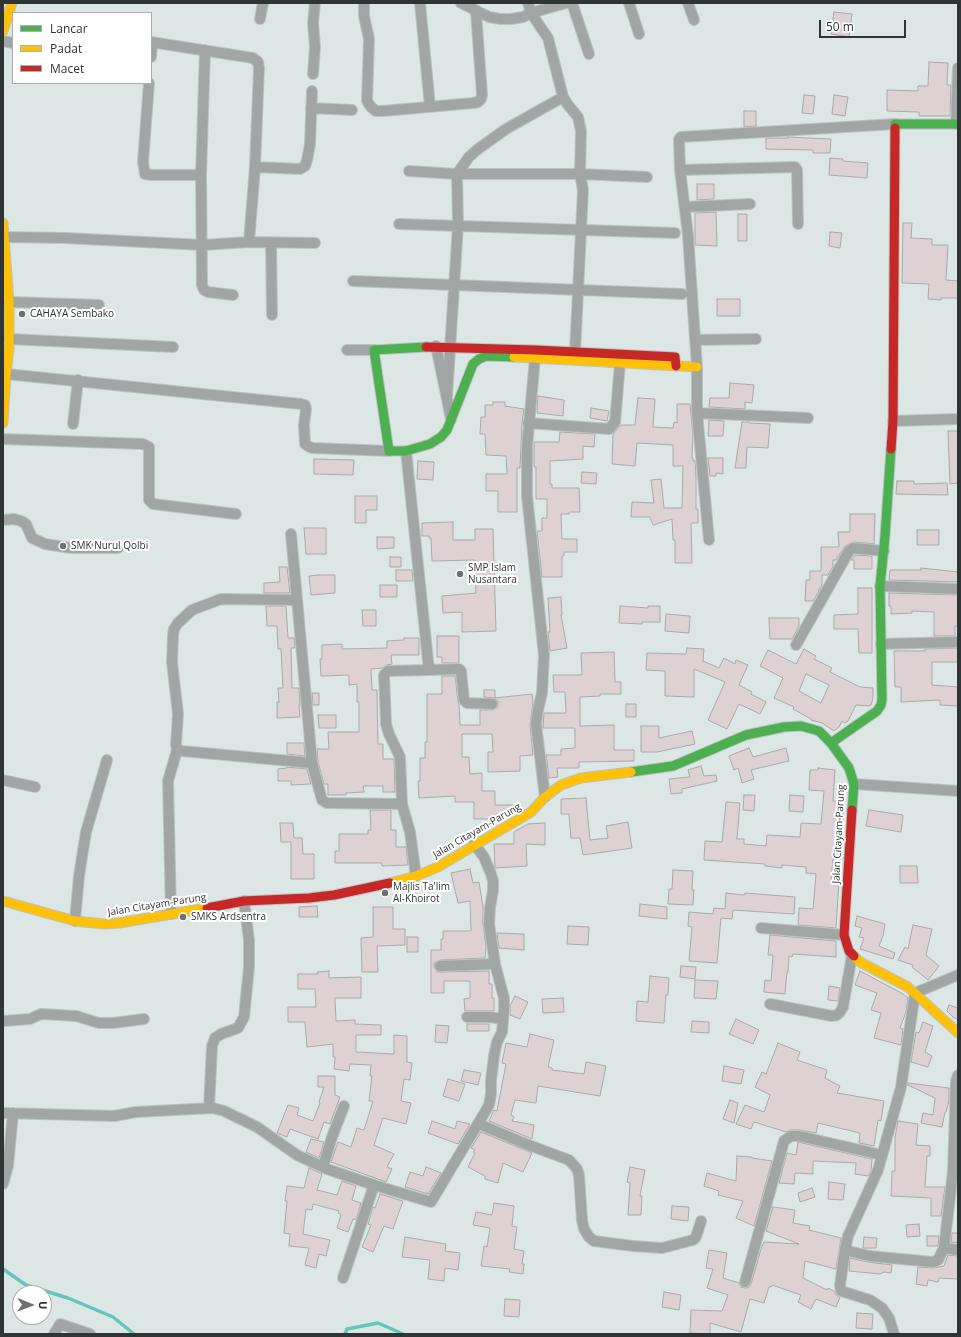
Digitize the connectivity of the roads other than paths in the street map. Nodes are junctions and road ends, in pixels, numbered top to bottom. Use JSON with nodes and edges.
{"nodes":[{"id":1,"x":12,"y":3,"type":"edge"},
{"id":2,"x":263,"y":3,"type":"edge"},
{"id":3,"x":315,"y":3,"type":"edge"},
{"id":4,"x":364,"y":3,"type":"edge"},
{"id":5,"x":420,"y":3,"type":"edge"},
{"id":6,"x":461,"y":3,"type":"edge"},
{"id":7,"x":566,"y":3,"type":"edge"},
{"id":8,"x":572,"y":3,"type":"edge"},
{"id":9,"x":629,"y":3,"type":"edge"},
{"id":10,"x":688,"y":3,"type":"edge"},
{"id":11,"x":530,"y":8,"type":"edge"},
{"id":12,"x":476,"y":12,"type":"junction"},
{"id":13,"x":260,"y":19,"type":"dead end"},
{"id":14,"x":694,"y":20,"type":"dead end"},
{"id":15,"x":3,"y":31,"type":"edge"},
{"id":16,"x":639,"y":34,"type":"dead end"},
{"id":17,"x":152,"y":42,"type":"edge"},
{"id":18,"x":205,"y":50,"type":"junction"},
{"id":19,"x":589,"y":54,"type":"dead end"},
{"id":20,"x":958,"y":68,"type":"edge"},
{"id":21,"x":313,"y":74,"type":"dead end"},
{"id":22,"x":149,"y":84,"type":"edge"},
{"id":23,"x":312,"y":91,"type":"dead end"},
{"id":24,"x":563,"y":97,"type":"junction"},
{"id":25,"x":430,"y":107,"type":"junction"},
{"id":26,"x":312,"y":108,"type":"junction"},
{"id":27,"x":352,"y":110,"type":"dead end"},
{"id":28,"x":895,"y":124,"type":"junction"},
{"id":29,"x":957,"y":124,"type":"edge"},
{"id":30,"x":255,"y":167,"type":"junction"},
{"id":31,"x":680,"y":170,"type":"junction"},
{"id":32,"x":409,"y":171,"type":"dead end"},
{"id":33,"x":201,"y":174,"type":"junction"},
{"id":34,"x":457,"y":174,"type":"junction"},
{"id":35,"x":580,"y":174,"type":"junction"},
{"id":36,"x":647,"y":177,"type":"dead end"},
{"id":37,"x":750,"y":204,"type":"dead end"},
{"id":38,"x":685,"y":207,"type":"junction"},
{"id":39,"x":3,"y":223,"type":"edge"},
{"id":40,"x":399,"y":224,"type":"dead end"},
{"id":41,"x":798,"y":224,"type":"dead end"},
{"id":42,"x":458,"y":225,"type":"junction"},
{"id":43,"x":581,"y":230,"type":"junction"},
{"id":44,"x":675,"y":233,"type":"dead end"},
{"id":45,"x":4,"y":237,"type":"junction"},
{"id":46,"x":249,"y":242,"type":"junction"},
{"id":47,"x":271,"y":243,"type":"junction"},
{"id":48,"x":315,"y":243,"type":"dead end"},
{"id":49,"x":203,"y":245,"type":"junction"},
{"id":50,"x":353,"y":281,"type":"dead end"},
{"id":51,"x":454,"y":285,"type":"junction"},
{"id":52,"x":578,"y":290,"type":"junction"},
{"id":53,"x":682,"y":294,"type":"dead end"},
{"id":54,"x":233,"y":295,"type":"dead end"},
{"id":55,"x":9,"y":302,"type":"junction"},
{"id":56,"x":99,"y":305,"type":"dead end"},
{"id":57,"x":272,"y":315,"type":"dead end"},
{"id":58,"x":756,"y":339,"type":"dead end"},
{"id":59,"x":695,"y":340,"type":"junction"},
{"id":60,"x":7,"y":345,"type":"edge"},
{"id":61,"x":436,"y":346,"type":"junction"},
{"id":62,"x":173,"y":347,"type":"dead end"},
{"id":63,"x":450,"y":347,"type":"junction"},
{"id":64,"x":346,"y":350,"type":"dead end"},
{"id":65,"x":374,"y":350,"type":"junction"},
{"id":66,"x":575,"y":352,"type":"junction"},
{"id":67,"x":535,"y":358,"type":"junction"},
{"id":68,"x":620,"y":363,"type":"junction"},
{"id":69,"x":676,"y":366,"type":"junction"},
{"id":70,"x":697,"y":367,"type":"junction"},
{"id":71,"x":6,"y":374,"type":"junction"},
{"id":72,"x":78,"y":380,"type":"junction"},
{"id":73,"x":447,"y":396,"type":"junction"},
{"id":74,"x":696,"y":413,"type":"junction"},
{"id":75,"x":808,"y":418,"type":"dead end"},
{"id":76,"x":451,"y":419,"type":"junction"},
{"id":77,"x":958,"y":419,"type":"edge"},
{"id":78,"x":892,"y":421,"type":"junction"},
{"id":79,"x":3,"y":423,"type":"edge"},
{"id":80,"x":528,"y":423,"type":"junction"},
{"id":81,"x":73,"y":424,"type":"dead end"},
{"id":82,"x":3,"y":439,"type":"edge"},
{"id":83,"x":389,"y":451,"type":"junction"},
{"id":84,"x":406,"y":451,"type":"junction"},
{"id":85,"x":236,"y":514,"type":"dead end"},
{"id":86,"x":3,"y":520,"type":"edge"},
{"id":87,"x":291,"y":534,"type":"dead end"},
{"id":88,"x":709,"y":540,"type":"dead end"},
{"id":89,"x":118,"y":548,"type":"dead end"},
{"id":90,"x":884,"y":551,"type":"junction"},
{"id":91,"x":880,"y":586,"type":"junction"},
{"id":92,"x":958,"y":589,"type":"edge"},
{"id":93,"x":296,"y":600,"type":"junction"},
{"id":94,"x":958,"y":642,"type":"edge"},
{"id":95,"x":881,"y":644,"type":"junction"},
{"id":96,"x":796,"y":645,"type":"dead end"},
{"id":97,"x":429,"y":670,"type":"junction"},
{"id":98,"x":492,"y":704,"type":"dead end"},
{"id":99,"x":831,"y":743,"type":"junction"},
{"id":100,"x":177,"y":750,"type":"junction"},
{"id":101,"x":107,"y":760,"type":"dead end"},
{"id":102,"x":312,"y":763,"type":"junction"},
{"id":103,"x":3,"y":780,"type":"edge"},
{"id":104,"x":854,"y":784,"type":"junction"},
{"id":105,"x":35,"y":786,"type":"dead end"},
{"id":106,"x":958,"y":791,"type":"edge"},
{"id":107,"x":545,"y":797,"type":"junction"},
{"id":108,"x":402,"y":804,"type":"junction"},
{"id":109,"x":474,"y":844,"type":"junction"},
{"id":110,"x":416,"y":876,"type":"junction"},
{"id":111,"x":244,"y":901,"type":"junction"},
{"id":112,"x":3,"y":902,"type":"edge"},
{"id":113,"x":171,"y":914,"type":"junction"},
{"id":114,"x":76,"y":921,"type":"junction"},
{"id":115,"x":761,"y":928,"type":"dead end"},
{"id":116,"x":844,"y":935,"type":"junction"},
{"id":117,"x":852,"y":955,"type":"junction"},
{"id":118,"x":495,"y":964,"type":"junction"},
{"id":119,"x":440,"y":966,"type":"dead end"},
{"id":120,"x":958,"y":975,"type":"edge"},
{"id":121,"x":915,"y":993,"type":"junction"},
{"id":122,"x":770,"y":1004,"type":"dead end"},
{"id":123,"x":467,"y":1017,"type":"dead end"},
{"id":124,"x":144,"y":1019,"type":"dead end"},
{"id":125,"x":503,"y":1019,"type":"junction"},
{"id":126,"x":3,"y":1021,"type":"edge"},
{"id":127,"x":958,"y":1033,"type":"edge"},
{"id":128,"x":958,"y":1075,"type":"edge"},
{"id":129,"x":344,"y":1106,"type":"dead end"},
{"id":130,"x":209,"y":1108,"type":"junction"},
{"id":131,"x":8,"y":1113,"type":"edge"},
{"id":132,"x":479,"y":1124,"type":"junction"},
{"id":133,"x":882,"y":1155,"type":"junction"},
{"id":134,"x":323,"y":1167,"type":"junction"},
{"id":135,"x":3,"y":1184,"type":"edge"},
{"id":136,"x":374,"y":1185,"type":"junction"},
{"id":137,"x":701,"y":1221,"type":"dead end"},
{"id":138,"x":944,"y":1248,"type":"junction"},
{"id":139,"x":845,"y":1250,"type":"junction"},
{"id":140,"x":958,"y":1250,"type":"edge"},
{"id":141,"x":343,"y":1278,"type":"dead end"},
{"id":142,"x":745,"y":1282,"type":"dead end"},
{"id":143,"x":54,"y":1334,"type":"edge"},
{"id":144,"x":90,"y":1334,"type":"edge"},
{"id":145,"x":894,"y":1334,"type":"edge"}],
"edges":[{"from":1,"to":15,"type":"street"},
{"from":2,"to":13,"type":"street"},
{"from":3,"to":21,"type":"street"},
{"from":4,"to":25,"type":"street"},
{"from":5,"to":25,"type":"street"},
{"from":6,"to":12,"type":"street"},
{"from":7,"to":11,"type":"street"},
{"from":8,"to":19,"type":"street"},
{"from":9,"to":16,"type":"street"},
{"from":10,"to":14,"type":"street"},
{"from":11,"to":12,"type":"street"},
{"from":11,"to":24,"type":"street"},
{"from":12,"to":25,"type":"street"},
{"from":17,"to":18,"type":"street"},
{"from":18,"to":30,"type":"street"},
{"from":18,"to":33,"type":"street"},
{"from":20,"to":29,"type":"street"},
{"from":22,"to":33,"type":"street"},
{"from":23,"to":26,"type":"street"},
{"from":24,"to":34,"type":"street"},
{"from":24,"to":35,"type":"street"},
{"from":26,"to":27,"type":"street"},
{"from":26,"to":30,"type":"street"},
{"from":28,"to":29,"type":"street"},
{"from":28,"to":31,"type":"street"},
{"from":28,"to":78,"type":"street"},
{"from":30,"to":46,"type":"street"},
{"from":31,"to":38,"type":"street"},
{"from":31,"to":41,"type":"street"},
{"from":32,"to":34,"type":"street"},
{"from":33,"to":49,"type":"street"},
{"from":34,"to":35,"type":"street"},
{"from":34,"to":42,"type":"street"},
{"from":35,"to":36,"type":"street"},
{"from":35,"to":43,"type":"street"},
{"from":37,"to":38,"type":"street"},
{"from":38,"to":59,"type":"street"},
{"from":39,"to":45,"type":"street"},
{"from":40,"to":42,"type":"street"},
{"from":42,"to":43,"type":"street"},
{"from":42,"to":51,"type":"street"},
{"from":43,"to":44,"type":"street"},
{"from":43,"to":52,"type":"street"},
{"from":45,"to":49,"type":"street"},
{"from":45,"to":55,"type":"street"},
{"from":46,"to":47,"type":"street"},
{"from":46,"to":49,"type":"street"},
{"from":47,"to":48,"type":"street"},
{"from":47,"to":57,"type":"street"},
{"from":49,"to":54,"type":"street"},
{"from":50,"to":51,"type":"street"},
{"from":51,"to":52,"type":"street"},
{"from":51,"to":63,"type":"street"},
{"from":52,"to":53,"type":"street"},
{"from":52,"to":66,"type":"street"},
{"from":55,"to":56,"type":"street"},
{"from":55,"to":60,"type":"street"},
{"from":58,"to":59,"type":"street"},
{"from":59,"to":70,"type":"street"},
{"from":60,"to":62,"type":"street"},
{"from":60,"to":71,"type":"street"},
{"from":61,"to":63,"type":"street"},
{"from":61,"to":65,"type":"street"},
{"from":61,"to":73,"type":"street"},
{"from":63,"to":66,"type":"street"},
{"from":63,"to":73,"type":"street"},
{"from":64,"to":65,"type":"street"},
{"from":65,"to":83,"type":"street"},
{"from":66,"to":69,"type":"street"},
{"from":67,"to":68,"type":"street"},
{"from":67,"to":76,"type":"street"},
{"from":67,"to":80,"type":"street"},
{"from":68,"to":69,"type":"street"},
{"from":68,"to":80,"type":"street"},
{"from":69,"to":70,"type":"street"},
{"from":70,"to":74,"type":"street"},
{"from":71,"to":72,"type":"street"},
{"from":71,"to":79,"type":"street"},
{"from":72,"to":81,"type":"street"},
{"from":72,"to":83,"type":"street"},
{"from":73,"to":76,"type":"street"},
{"from":74,"to":75,"type":"street"},
{"from":74,"to":88,"type":"street"},
{"from":76,"to":84,"type":"street"},
{"from":77,"to":78,"type":"street"},
{"from":78,"to":90,"type":"street"},
{"from":80,"to":107,"type":"street"},
{"from":82,"to":85,"type":"street"},
{"from":83,"to":84,"type":"street"},
{"from":84,"to":97,"type":"street"},
{"from":86,"to":89,"type":"street"},
{"from":87,"to":93,"type":"street"},
{"from":90,"to":91,"type":"street"},
{"from":90,"to":96,"type":"street"},
{"from":91,"to":92,"type":"street"},
{"from":91,"to":95,"type":"street"},
{"from":93,"to":100,"type":"street"},
{"from":93,"to":102,"type":"street"},
{"from":94,"to":95,"type":"street"},
{"from":95,"to":99,"type":"street"},
{"from":97,"to":98,"type":"street"},
{"from":97,"to":108,"type":"street"},
{"from":99,"to":104,"type":"street","name":"Jalan Citayam-Parung"},
{"from":99,"to":107,"type":"street","name":"Jalan Citayam-Parung"},
{"from":100,"to":102,"type":"street"},
{"from":100,"to":113,"type":"street"},
{"from":101,"to":114,"type":"street"},
{"from":102,"to":108,"type":"street"},
{"from":103,"to":105,"type":"street"},
{"from":104,"to":106,"type":"street"},
{"from":104,"to":116,"type":"street","name":"Jalan Citayam-Parung"},
{"from":107,"to":109,"type":"street","name":"Jalan Citayam-Parung"},
{"from":108,"to":110,"type":"street"},
{"from":109,"to":110,"type":"street","name":"Jalan Citayam-Parung"},
{"from":109,"to":118,"type":"street"},
{"from":110,"to":111,"type":"street","name":"Jalan Citayam-Parung"},
{"from":111,"to":113,"type":"street","name":"Jalan Citayam-Parung"},
{"from":111,"to":130,"type":"street"},
{"from":112,"to":114,"type":"street","name":"Jalan Citayam-Parung"},
{"from":113,"to":114,"type":"street","name":"Jalan Citayam-Parung"},
{"from":115,"to":116,"type":"street"},
{"from":116,"to":117,"type":"street","name":"Jalan Citayam-Parung"},
{"from":117,"to":121,"type":"street"},
{"from":117,"to":122,"type":"street"},
{"from":118,"to":119,"type":"street"},
{"from":118,"to":125,"type":"street"},
{"from":120,"to":121,"type":"street"},
{"from":121,"to":127,"type":"street"},
{"from":121,"to":133,"type":"street"},
{"from":123,"to":125,"type":"street"},
{"from":124,"to":126,"type":"street"},
{"from":125,"to":132,"type":"street"},
{"from":128,"to":138,"type":"street"},
{"from":129,"to":134,"type":"street"},
{"from":130,"to":131,"type":"street"},
{"from":130,"to":134,"type":"street"},
{"from":131,"to":135,"type":"street"},
{"from":132,"to":136,"type":"street"},
{"from":132,"to":137,"type":"street"},
{"from":133,"to":139,"type":"street"},
{"from":133,"to":142,"type":"street"},
{"from":134,"to":136,"type":"street"},
{"from":136,"to":141,"type":"street"},
{"from":138,"to":139,"type":"street"},
{"from":138,"to":140,"type":"street"},
{"from":139,"to":145,"type":"street"},
{"from":143,"to":144,"type":"street"}]}
